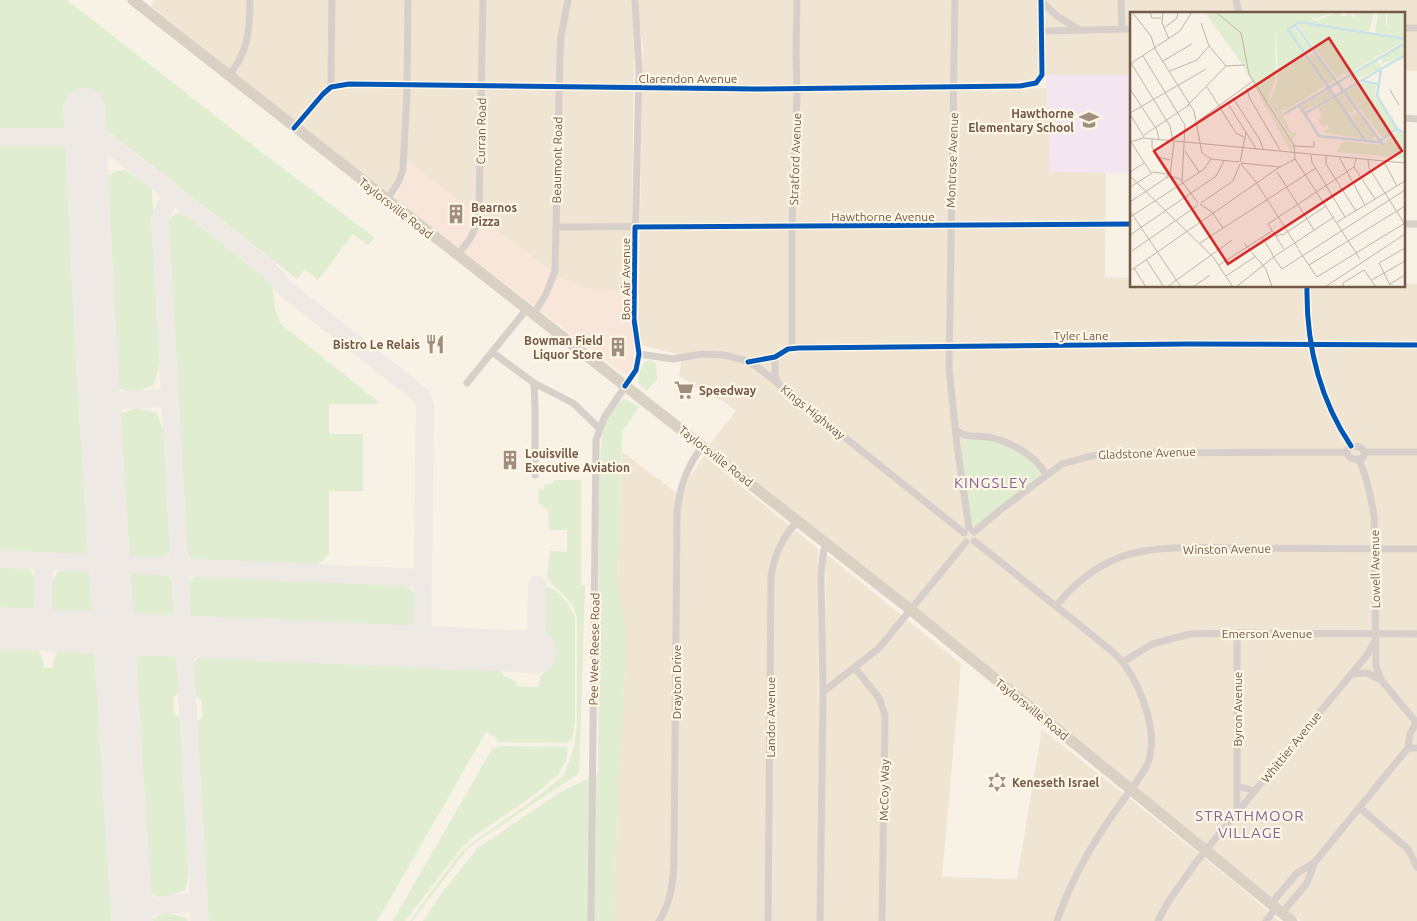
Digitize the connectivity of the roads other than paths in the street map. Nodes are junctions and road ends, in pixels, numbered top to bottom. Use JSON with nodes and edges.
{"nodes":[{"id":1,"x":250,"y":0,"type":"edge"},
{"id":2,"x":332,"y":0,"type":"edge"},
{"id":3,"x":408,"y":0,"type":"edge"},
{"id":4,"x":483,"y":0,"type":"edge"},
{"id":5,"x":568,"y":0,"type":"edge"},
{"id":6,"x":635,"y":0,"type":"edge"},
{"id":7,"x":797,"y":0,"type":"edge"},
{"id":8,"x":955,"y":0,"type":"edge"},
{"id":9,"x":1121,"y":0,"type":"edge"},
{"id":10,"x":1041,"y":1,"type":"edge"},
{"id":11,"x":140,"y":3,"type":"edge"},
{"id":12,"x":1404,"y":28,"type":"edge"},
{"id":13,"x":1417,"y":28,"type":"edge"},
{"id":14,"x":1079,"y":30,"type":"junction"},
{"id":15,"x":1122,"y":30,"type":"junction"},
{"id":16,"x":1130,"y":30,"type":"edge"},
{"id":17,"x":1041,"y":31,"type":"junction"},
{"id":18,"x":228,"y":76,"type":"junction"},
{"id":19,"x":407,"y":84,"type":"junction"},
{"id":20,"x":481,"y":85,"type":"junction"},
{"id":21,"x":331,"y":87,"type":"junction"},
{"id":22,"x":559,"y":87,"type":"junction"},
{"id":23,"x":954,"y":87,"type":"junction"},
{"id":24,"x":638,"y":88,"type":"junction"},
{"id":25,"x":797,"y":88,"type":"junction"},
{"id":26,"x":1404,"y":118,"type":"edge"},
{"id":27,"x":1417,"y":119,"type":"edge"},
{"id":28,"x":294,"y":128,"type":"junction"},
{"id":29,"x":387,"y":200,"type":"junction"},
{"id":30,"x":1130,"y":224,"type":"edge"},
{"id":31,"x":1404,"y":224,"type":"edge"},
{"id":32,"x":1417,"y":224,"type":"edge"},
{"id":33,"x":792,"y":226,"type":"junction"},
{"id":34,"x":950,"y":226,"type":"junction"},
{"id":35,"x":556,"y":227,"type":"junction"},
{"id":36,"x":635,"y":227,"type":"junction"},
{"id":37,"x":457,"y":255,"type":"junction"},
{"id":38,"x":1307,"y":288,"type":"edge"},
{"id":39,"x":529,"y":312,"type":"junction"},
{"id":40,"x":1312,"y":345,"type":"junction"},
{"id":41,"x":1417,"y":345,"type":"edge"},
{"id":42,"x":949,"y":347,"type":"junction"},
{"id":43,"x":792,"y":348,"type":"junction"},
{"id":44,"x":492,"y":352,"type":"junction"},
{"id":45,"x":639,"y":354,"type":"junction"},
{"id":46,"x":775,"y":357,"type":"junction"},
{"id":47,"x":748,"y":362,"type":"junction"},
{"id":48,"x":467,"y":383,"type":"dead end"},
{"id":49,"x":534,"y":383,"type":"junction"},
{"id":50,"x":778,"y":384,"type":"junction"},
{"id":51,"x":625,"y":386,"type":"junction"},
{"id":52,"x":599,"y":428,"type":"junction"},
{"id":53,"x":955,"y":429,"type":"junction"},
{"id":54,"x":966,"y":437,"type":"junction"},
{"id":55,"x":703,"y":446,"type":"junction"},
{"id":56,"x":957,"y":446,"type":"junction"},
{"id":57,"x":1348,"y":449,"type":"junction"},
{"id":58,"x":1364,"y":452,"type":"junction"},
{"id":59,"x":1417,"y":452,"type":"edge"},
{"id":60,"x":1359,"y":459,"type":"junction"},
{"id":61,"x":535,"y":475,"type":"dead end"},
{"id":62,"x":1046,"y":475,"type":"junction"},
{"id":63,"x":798,"y":521,"type":"junction"},
{"id":64,"x":969,"y":531,"type":"junction"},
{"id":65,"x":970,"y":542,"type":"junction"},
{"id":66,"x":826,"y":543,"type":"junction"},
{"id":67,"x":1375,"y":549,"type":"junction"},
{"id":68,"x":1417,"y":549,"type":"edge"},
{"id":69,"x":1056,"y":606,"type":"junction"},
{"id":70,"x":911,"y":610,"type":"junction"},
{"id":71,"x":1237,"y":633,"type":"junction"},
{"id":72,"x":1417,"y":634,"type":"edge"},
{"id":73,"x":1375,"y":638,"type":"junction"},
{"id":74,"x":1123,"y":662,"type":"junction"},
{"id":75,"x":855,"y":668,"type":"junction"},
{"id":76,"x":1350,"y":675,"type":"junction"},
{"id":77,"x":1381,"y":680,"type":"junction"},
{"id":78,"x":823,"y":692,"type":"junction"},
{"id":79,"x":1417,"y":722,"type":"edge"},
{"id":80,"x":1408,"y":748,"type":"junction"},
{"id":81,"x":1417,"y":748,"type":"edge"},
{"id":82,"x":1237,"y":786,"type":"junction"},
{"id":83,"x":1131,"y":790,"type":"junction"},
{"id":84,"x":1255,"y":791,"type":"junction"},
{"id":85,"x":1360,"y":808,"type":"junction"},
{"id":86,"x":1237,"y":814,"type":"junction"},
{"id":87,"x":1205,"y":851,"type":"junction"},
{"id":88,"x":1314,"y":863,"type":"junction"},
{"id":89,"x":1417,"y":866,"type":"edge"},
{"id":90,"x":1276,"y":908,"type":"junction"},
{"id":91,"x":591,"y":921,"type":"edge"},
{"id":92,"x":659,"y":921,"type":"edge"},
{"id":93,"x":768,"y":921,"type":"edge"},
{"id":94,"x":820,"y":921,"type":"edge"},
{"id":95,"x":882,"y":921,"type":"edge"},
{"id":96,"x":1057,"y":921,"type":"edge"},
{"id":97,"x":1158,"y":921,"type":"edge"},
{"id":98,"x":1266,"y":921,"type":"edge"},
{"id":99,"x":1292,"y":921,"type":"edge"}],
"edges":[{"from":1,"to":18,"type":"street"},
{"from":2,"to":21,"type":"street"},
{"from":3,"to":19,"type":"street"},
{"from":4,"to":20,"type":"street","name":"Curran Road"},
{"from":5,"to":22,"type":"street","name":"Beaumont Road"},
{"from":6,"to":24,"type":"street","name":"Bon Air Avenue"},
{"from":7,"to":25,"type":"street","name":"Stratford Avenue"},
{"from":8,"to":23,"type":"street","name":"Montrose Avenue"},
{"from":9,"to":15,"type":"street"},
{"from":10,"to":14,"type":"street"},
{"from":10,"to":17,"type":"street"},
{"from":11,"to":18,"type":"main road","name":"Taylorsville Road"},
{"from":12,"to":13,"type":"street"},
{"from":14,"to":15,"type":"street"},
{"from":14,"to":17,"type":"street"},
{"from":15,"to":16,"type":"street"},
{"from":17,"to":23,"type":"street","name":"Clarendon Avenue"},
{"from":18,"to":28,"type":"main road","name":"Taylorsville Road"},
{"from":19,"to":20,"type":"street","name":"Clarendon Avenue"},
{"from":19,"to":21,"type":"street","name":"Clarendon Avenue"},
{"from":19,"to":29,"type":"street"},
{"from":20,"to":22,"type":"street","name":"Clarendon Avenue"},
{"from":20,"to":37,"type":"street","name":"Curran Road"},
{"from":21,"to":28,"type":"street"},
{"from":22,"to":24,"type":"street","name":"Clarendon Avenue"},
{"from":22,"to":35,"type":"street","name":"Beaumont Road"},
{"from":23,"to":25,"type":"street","name":"Clarendon Avenue"},
{"from":23,"to":34,"type":"street","name":"Montrose Avenue"},
{"from":24,"to":25,"type":"street","name":"Clarendon Avenue"},
{"from":24,"to":36,"type":"street","name":"Bon Air Avenue"},
{"from":25,"to":33,"type":"street","name":"Stratford Avenue"},
{"from":26,"to":27,"type":"street"},
{"from":28,"to":29,"type":"main road","name":"Taylorsville Road"},
{"from":29,"to":37,"type":"main road","name":"Taylorsville Road"},
{"from":30,"to":34,"type":"street","name":"Hawthorne Avenue"},
{"from":31,"to":32,"type":"street"},
{"from":33,"to":34,"type":"street","name":"Hawthorne Avenue"},
{"from":33,"to":36,"type":"street","name":"Hawthorne Avenue"},
{"from":33,"to":43,"type":"street","name":"Stratford Avenue"},
{"from":34,"to":42,"type":"street","name":"Montrose Avenue"},
{"from":35,"to":36,"type":"street","name":"Hawthorne Avenue"},
{"from":35,"to":39,"type":"street","name":"Beaumont Road"},
{"from":36,"to":45,"type":"street","name":"Bon Air Avenue"},
{"from":37,"to":39,"type":"main road","name":"Taylorsville Road"},
{"from":38,"to":40,"type":"street"},
{"from":39,"to":44,"type":"street","name":"Beaumont Road"},
{"from":39,"to":51,"type":"main road","name":"Taylorsville Road"},
{"from":40,"to":41,"type":"street","name":"Tyler Lane"},
{"from":40,"to":42,"type":"street","name":"Tyler Lane"},
{"from":40,"to":57,"type":"street"},
{"from":42,"to":43,"type":"street","name":"Tyler Lane"},
{"from":42,"to":53,"type":"street","name":"Montrose Avenue"},
{"from":43,"to":46,"type":"street","name":"Tyler Lane"},
{"from":44,"to":48,"type":"street","name":"Beaumont Road"},
{"from":44,"to":49,"type":"street"},
{"from":45,"to":47,"type":"street","name":"Kings Highway"},
{"from":45,"to":51,"type":"street","name":"Bon Air Avenue"},
{"from":46,"to":47,"type":"street","name":"Tyler Lane"},
{"from":46,"to":50,"type":"street"},
{"from":47,"to":50,"type":"street","name":"Kings Highway"},
{"from":49,"to":52,"type":"street"},
{"from":49,"to":61,"type":"street"},
{"from":50,"to":64,"type":"street","name":"Kings Highway"},
{"from":51,"to":52,"type":"street","name":"Pee Wee Reese Road"},
{"from":51,"to":55,"type":"main road","name":"Taylorsville Road"},
{"from":52,"to":91,"type":"street","name":"Pee Wee Reese Road"},
{"from":53,"to":54,"type":"street"},
{"from":53,"to":56,"type":"street","name":"Montrose Avenue"},
{"from":54,"to":56,"type":"street"},
{"from":54,"to":62,"type":"street"},
{"from":55,"to":63,"type":"main road","name":"Taylorsville Road"},
{"from":55,"to":92,"type":"street","name":"Drayton Drive"},
{"from":56,"to":64,"type":"street","name":"Montrose Avenue"},
{"from":57,"to":58,"type":"street"},
{"from":57,"to":60,"type":"street"},
{"from":57,"to":62,"type":"street","name":"Gladstone Avenue"},
{"from":58,"to":59,"type":"street"},
{"from":58,"to":60,"type":"street"},
{"from":60,"to":67,"type":"street","name":"Lowell Avenue"},
{"from":62,"to":64,"type":"street","name":"Gladstone Avenue"},
{"from":63,"to":66,"type":"main road","name":"Taylorsville Road"},
{"from":63,"to":93,"type":"street","name":"Landor Avenue"},
{"from":64,"to":65,"type":"street","name":"Montrose Avenue"},
{"from":65,"to":69,"type":"street"},
{"from":65,"to":70,"type":"street"},
{"from":66,"to":70,"type":"main road","name":"Taylorsville Road"},
{"from":66,"to":78,"type":"street"},
{"from":67,"to":68,"type":"street","name":"Winston Avenue"},
{"from":67,"to":69,"type":"street","name":"Winston Avenue"},
{"from":67,"to":73,"type":"street","name":"Lowell Avenue"},
{"from":69,"to":74,"type":"street"},
{"from":70,"to":75,"type":"street"},
{"from":70,"to":83,"type":"main road","name":"Taylorsville Road"},
{"from":71,"to":73,"type":"street","name":"Emerson Avenue"},
{"from":71,"to":74,"type":"street","name":"Emerson Avenue"},
{"from":71,"to":82,"type":"street","name":"Byron Avenue"},
{"from":72,"to":73,"type":"street","name":"Emerson Avenue"},
{"from":73,"to":76,"type":"street","name":"Whittier Avenue"},
{"from":73,"to":77,"type":"street","name":"Lowell Avenue"},
{"from":74,"to":83,"type":"street"},
{"from":75,"to":78,"type":"street"},
{"from":75,"to":95,"type":"street","name":"McCoy Way"},
{"from":76,"to":77,"type":"street"},
{"from":76,"to":84,"type":"street","name":"Whittier Avenue"},
{"from":77,"to":79,"type":"street","name":"Lowell Avenue"},
{"from":78,"to":94,"type":"street"},
{"from":79,"to":80,"type":"street","name":"Lowell Avenue"},
{"from":80,"to":81,"type":"street"},
{"from":80,"to":85,"type":"street"},
{"from":82,"to":84,"type":"street"},
{"from":82,"to":86,"type":"street","name":"Byron Avenue"},
{"from":83,"to":87,"type":"main road","name":"Taylorsville Road"},
{"from":83,"to":96,"type":"street"},
{"from":84,"to":86,"type":"street","name":"Whittier Avenue"},
{"from":85,"to":88,"type":"street"},
{"from":85,"to":89,"type":"street"},
{"from":86,"to":87,"type":"street","name":"Whittier Avenue"},
{"from":87,"to":90,"type":"main road","name":"Taylorsville Road"},
{"from":87,"to":97,"type":"street","name":"Whittier Avenue"},
{"from":88,"to":90,"type":"street"},
{"from":88,"to":90,"type":"street"},
{"from":90,"to":98,"type":"street"},
{"from":90,"to":99,"type":"main road","name":"Taylorsville Road"}]}
